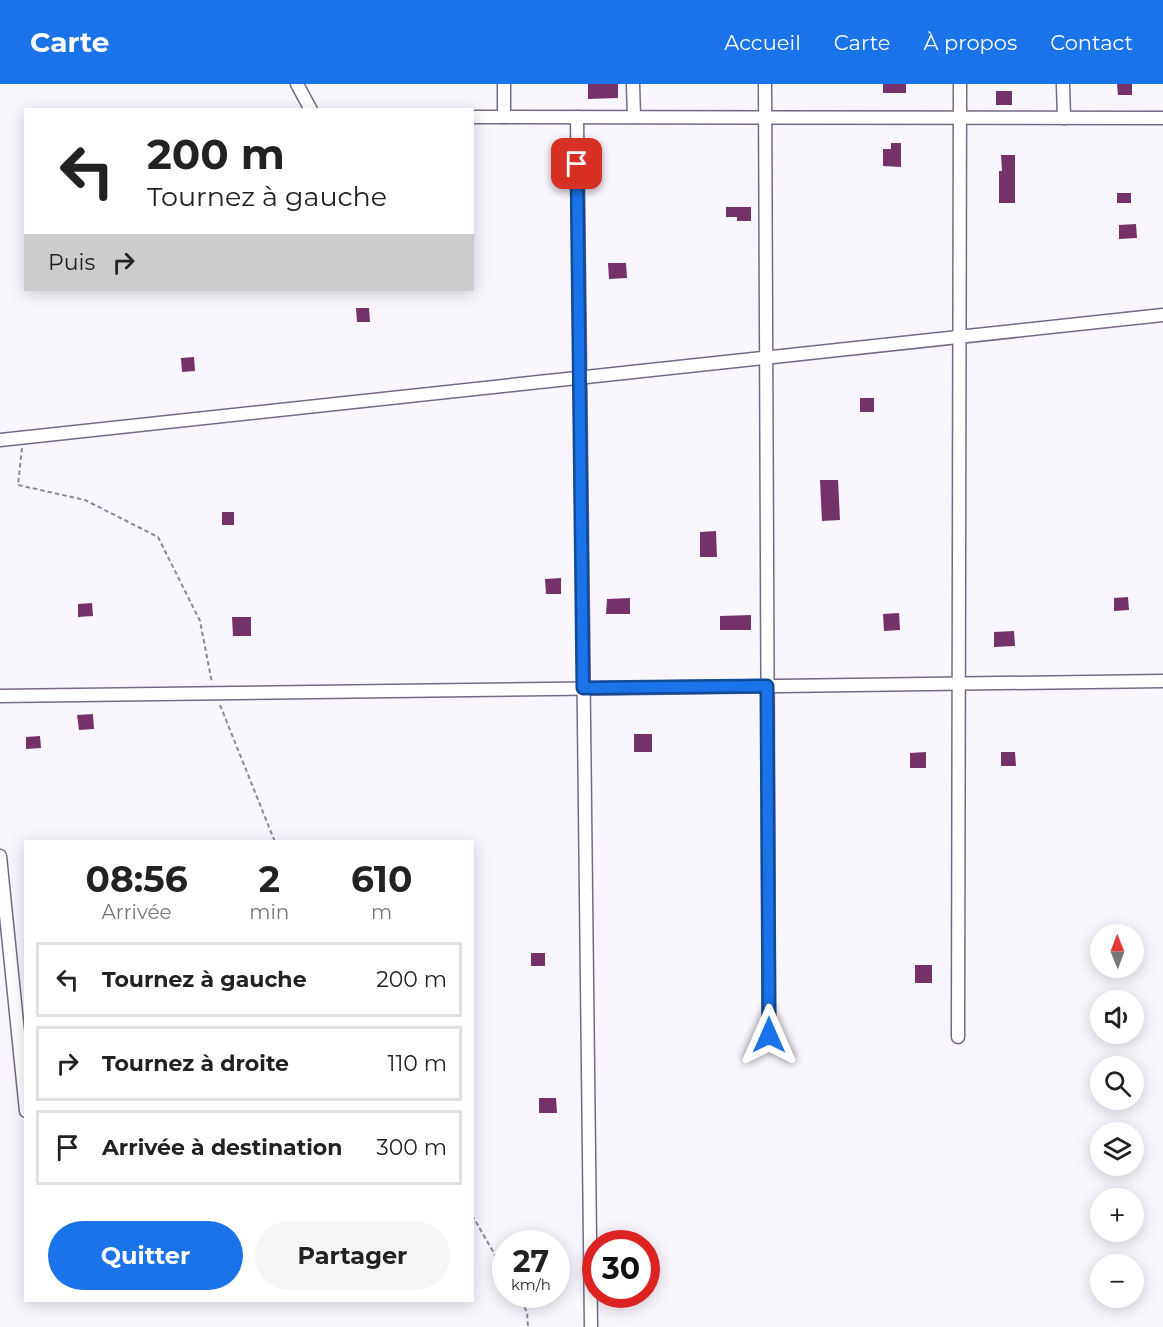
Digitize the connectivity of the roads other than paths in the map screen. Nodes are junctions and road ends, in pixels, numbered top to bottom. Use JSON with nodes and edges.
{"nodes":[{"id":1,"x":297,"y":84,"type":"edge"},
{"id":2,"x":504,"y":84,"type":"edge"},
{"id":3,"x":633,"y":84,"type":"edge"},
{"id":4,"x":765,"y":84,"type":"edge"},
{"id":5,"x":960,"y":84,"type":"edge"},
{"id":6,"x":1063,"y":84,"type":"edge"},
{"id":7,"x":310,"y":108,"type":"edge"},
{"id":8,"x":474,"y":117,"type":"edge"},
{"id":9,"x":504,"y":117,"type":"junction"},
{"id":10,"x":577,"y":117,"type":"junction"},
{"id":11,"x":634,"y":117,"type":"junction"},
{"id":12,"x":765,"y":117,"type":"junction"},
{"id":13,"x":960,"y":118,"type":"junction"},
{"id":14,"x":1064,"y":118,"type":"junction"},
{"id":15,"x":1163,"y":118,"type":"edge"},
{"id":16,"x":1163,"y":315,"type":"edge"},
{"id":17,"x":959,"y":337,"type":"junction"},
{"id":18,"x":766,"y":358,"type":"junction"},
{"id":19,"x":580,"y":378,"type":"junction"},
{"id":20,"x":0,"y":440,"type":"edge"},
{"id":21,"x":1163,"y":681,"type":"edge"},
{"id":22,"x":959,"y":684,"type":"junction"},
{"id":23,"x":767,"y":686,"type":"junction"},
{"id":24,"x":583,"y":688,"type":"junction"},
{"id":25,"x":0,"y":696,"type":"edge"},
{"id":26,"x":0,"y":856,"type":"edge"},
{"id":27,"x":769,"y":1035,"type":"dead end"},
{"id":28,"x":958,"y":1038,"type":"dead end"},
{"id":29,"x":24,"y":1091,"type":"edge"},
{"id":30,"x":591,"y":1327,"type":"edge"}],
"edges":[{"from":1,"to":7,"type":"street"},
{"from":2,"to":9,"type":"street"},
{"from":3,"to":11,"type":"street"},
{"from":4,"to":12,"type":"street"},
{"from":5,"to":13,"type":"street"},
{"from":6,"to":14,"type":"street"},
{"from":8,"to":9,"type":"street"},
{"from":9,"to":10,"type":"street"},
{"from":10,"to":11,"type":"street"},
{"from":10,"to":19,"type":"street"},
{"from":11,"to":12,"type":"street"},
{"from":12,"to":13,"type":"street"},
{"from":12,"to":18,"type":"street"},
{"from":13,"to":14,"type":"street"},
{"from":13,"to":17,"type":"street"},
{"from":14,"to":15,"type":"street"},
{"from":16,"to":17,"type":"street"},
{"from":17,"to":18,"type":"street"},
{"from":17,"to":22,"type":"street"},
{"from":18,"to":19,"type":"street"},
{"from":18,"to":23,"type":"street"},
{"from":19,"to":20,"type":"street"},
{"from":19,"to":24,"type":"street"},
{"from":21,"to":22,"type":"street"},
{"from":22,"to":23,"type":"street"},
{"from":22,"to":28,"type":"street"},
{"from":23,"to":24,"type":"street"},
{"from":23,"to":27,"type":"street"},
{"from":24,"to":25,"type":"street"},
{"from":24,"to":30,"type":"street"},
{"from":26,"to":29,"type":"street"}]}
